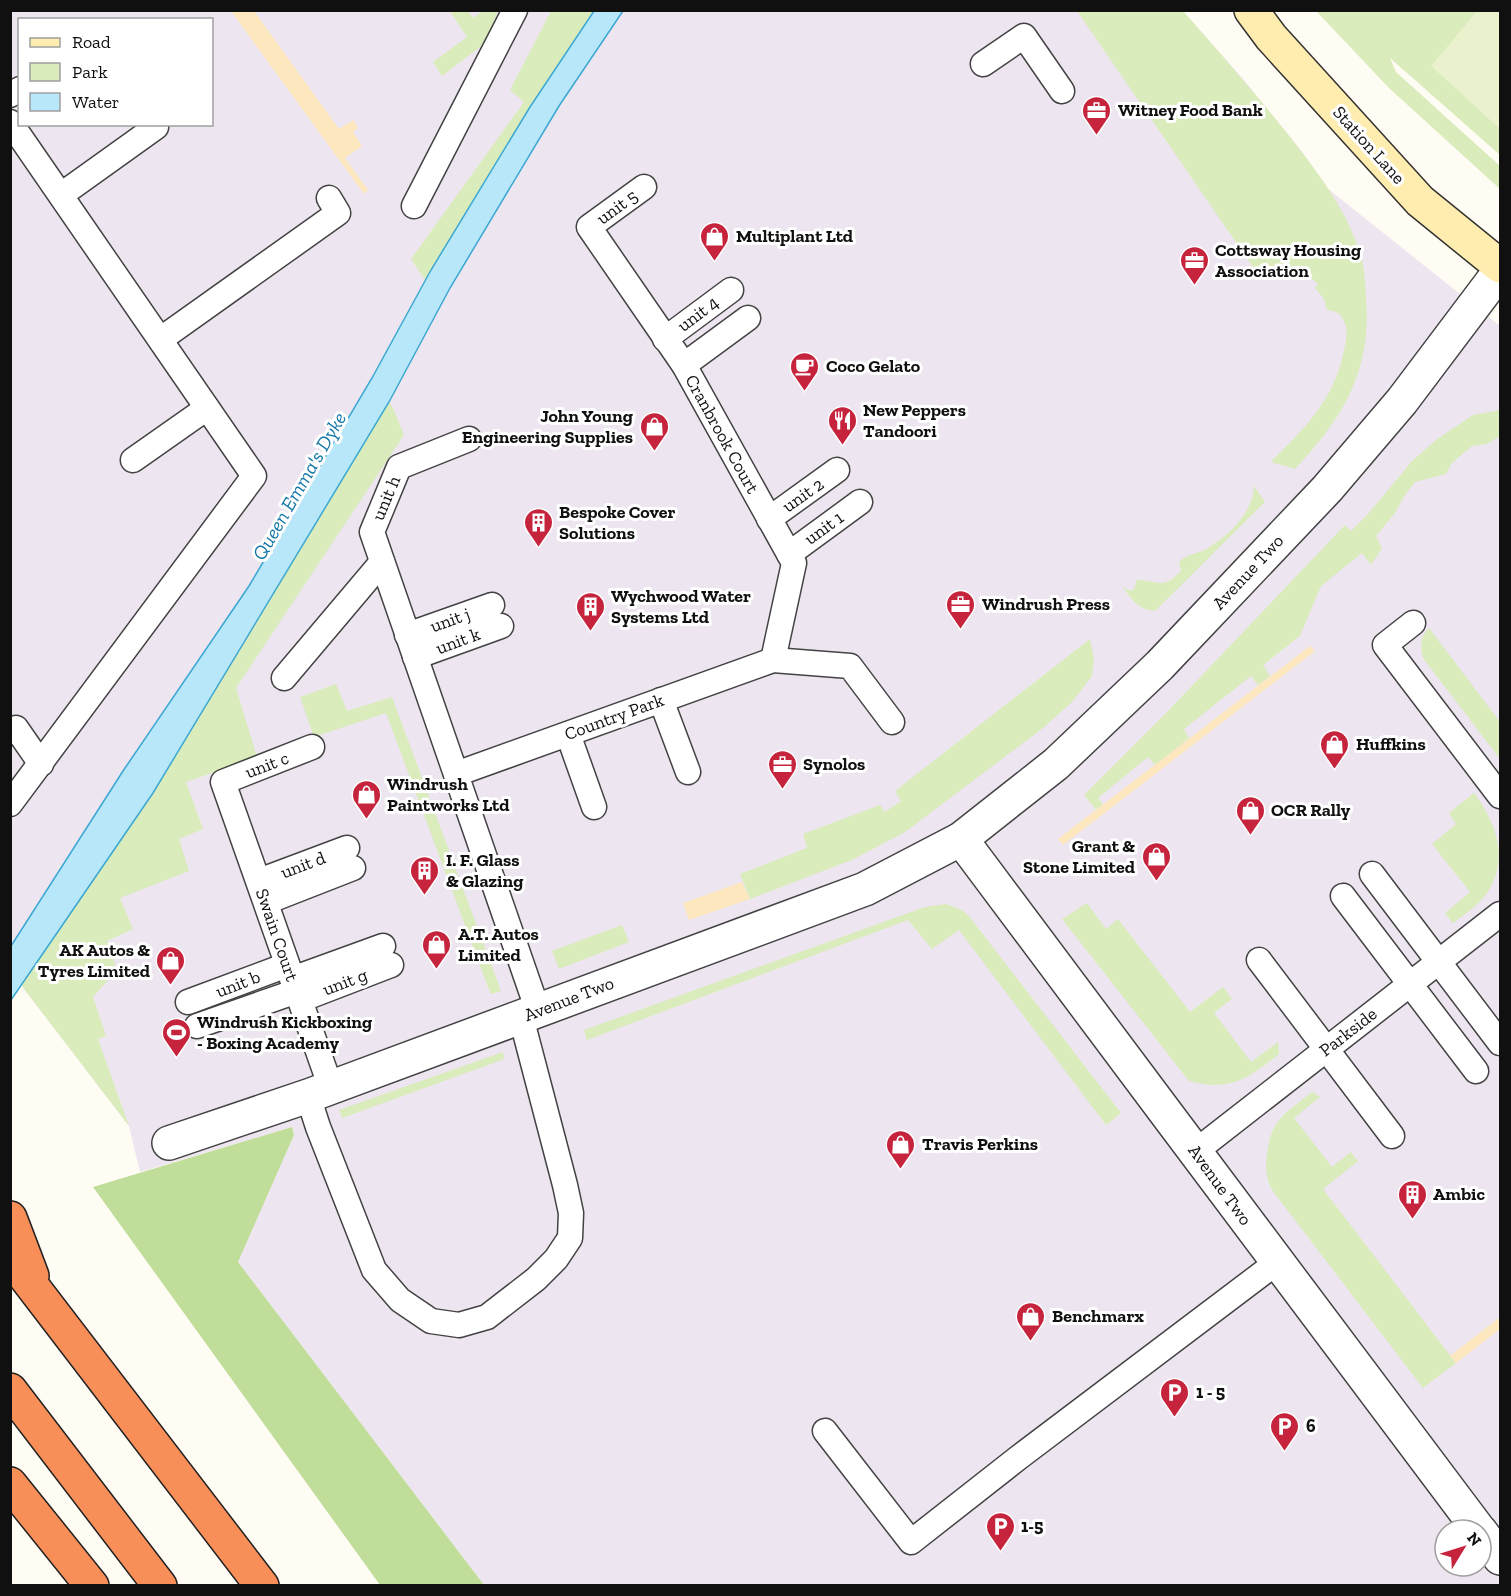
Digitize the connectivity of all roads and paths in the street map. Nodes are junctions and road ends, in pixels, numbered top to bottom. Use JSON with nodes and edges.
{"nodes":[{"id":1,"x":515,"y":10,"type":"edge"},
{"id":2,"x":1251,"y":10,"type":"edge"},
{"id":3,"x":983,"y":64,"type":"dead end"},
{"id":4,"x":1062,"y":91,"type":"dead end"},
{"id":5,"x":156,"y":127,"type":"dead end"},
{"id":6,"x":14,"y":134,"type":"edge"},
{"id":7,"x":644,"y":187,"type":"dead end"},
{"id":8,"x":61,"y":195,"type":"junction"},
{"id":9,"x":329,"y":198,"type":"dead end"},
{"id":10,"x":414,"y":206,"type":"dead end"},
{"id":11,"x":589,"y":227,"type":"joint"},
{"id":12,"x":1500,"y":266,"type":"edge"},
{"id":13,"x":1500,"y":271,"type":"edge"},
{"id":14,"x":731,"y":290,"type":"dead end"},
{"id":15,"x":748,"y":318,"type":"dead end"},
{"id":16,"x":161,"y":339,"type":"junction"},
{"id":17,"x":665,"y":339,"type":"junction"},
{"id":18,"x":684,"y":365,"type":"junction"},
{"id":19,"x":207,"y":408,"type":"junction"},
{"id":20,"x":469,"y":439,"type":"dead end"},
{"id":21,"x":133,"y":460,"type":"dead end"},
{"id":22,"x":837,"y":471,"type":"dead end"},
{"id":23,"x":860,"y":502,"type":"dead end"},
{"id":24,"x":769,"y":519,"type":"junction"},
{"id":25,"x":789,"y":554,"type":"junction"},
{"id":26,"x":382,"y":562,"type":"junction"},
{"id":27,"x":497,"y":615,"type":"dead end"},
{"id":28,"x":1413,"y":623,"type":"dead end"},
{"id":29,"x":411,"y":646,"type":"junction"},
{"id":30,"x":773,"y":660,"type":"junction"},
{"id":31,"x":284,"y":678,"type":"dead end"},
{"id":32,"x":661,"y":700,"type":"junction"},
{"id":33,"x":892,"y":722,"type":"dead end"},
{"id":34,"x":10,"y":732,"type":"edge"},
{"id":35,"x":568,"y":734,"type":"junction"},
{"id":36,"x":312,"y":747,"type":"dead end"},
{"id":37,"x":41,"y":764,"type":"junction"},
{"id":38,"x":688,"y":772,"type":"dead end"},
{"id":39,"x":456,"y":774,"type":"junction"},
{"id":40,"x":223,"y":782,"type":"joint"},
{"id":41,"x":1500,"y":796,"type":"edge"},
{"id":42,"x":10,"y":804,"type":"edge"},
{"id":43,"x":594,"y":807,"type":"dead end"},
{"id":44,"x":961,"y":839,"type":"junction"},
{"id":45,"x":350,"y":858,"type":"dead end"},
{"id":46,"x":1372,"y":874,"type":"dead end"},
{"id":47,"x":262,"y":892,"type":"junction"},
{"id":48,"x":1344,"y":896,"type":"dead end"},
{"id":49,"x":1500,"y":914,"type":"edge"},
{"id":50,"x":387,"y":955,"type":"dead end"},
{"id":51,"x":1259,"y":960,"type":"dead end"},
{"id":52,"x":1440,"y":962,"type":"junction"},
{"id":53,"x":294,"y":984,"type":"junction"},
{"id":54,"x":1410,"y":984,"type":"junction"},
{"id":55,"x":188,"y":1002,"type":"dead end"},
{"id":56,"x":530,"y":1014,"type":"junction"},
{"id":57,"x":197,"y":1026,"type":"dead end"},
{"id":58,"x":1500,"y":1043,"type":"edge"},
{"id":59,"x":1326,"y":1050,"type":"junction"},
{"id":60,"x":1476,"y":1071,"type":"dead end"},
{"id":61,"x":319,"y":1092,"type":"junction"},
{"id":62,"x":1392,"y":1136,"type":"dead end"},
{"id":63,"x":170,"y":1143,"type":"dead end"},
{"id":64,"x":1196,"y":1151,"type":"junction"},
{"id":65,"x":10,"y":1218,"type":"edge"},
{"id":66,"x":10,"y":1257,"type":"edge"},
{"id":67,"x":1276,"y":1263,"type":"junction"},
{"id":68,"x":39,"y":1294,"type":"junction"},
{"id":69,"x":10,"y":1390,"type":"edge"},
{"id":70,"x":825,"y":1431,"type":"dead end"},
{"id":71,"x":10,"y":1484,"type":"edge"},
{"id":72,"x":1470,"y":1518,"type":"edge"},
{"id":73,"x":92,"y":1586,"type":"edge"},
{"id":74,"x":160,"y":1586,"type":"edge"},
{"id":75,"x":262,"y":1586,"type":"edge"}],
"edges":[{"from":1,"to":10,"type":"lane"},
{"from":2,"to":12,"type":"street","name":"Station Lane"},
{"from":3,"to":4,"type":"lane"},
{"from":5,"to":8,"type":"lane"},
{"from":6,"to":8,"type":"lane"},
{"from":7,"to":11,"type":"lane","name":"unit 5"},
{"from":8,"to":16,"type":"lane"},
{"from":9,"to":16,"type":"lane"},
{"from":11,"to":17,"type":"lane","name":"Cranbrook Court"},
{"from":13,"to":44,"type":"street","name":"Avenue Two"},
{"from":14,"to":17,"type":"lane","name":"unit 4"},
{"from":15,"to":18,"type":"lane"},
{"from":16,"to":19,"type":"lane"},
{"from":17,"to":18,"type":"lane","name":"Cranbrook Court"},
{"from":18,"to":24,"type":"lane","name":"Cranbrook Court"},
{"from":19,"to":21,"type":"lane"},
{"from":19,"to":37,"type":"lane"},
{"from":20,"to":26,"type":"lane","name":"unit h"},
{"from":22,"to":24,"type":"lane","name":"unit 2"},
{"from":23,"to":25,"type":"lane","name":"unit 1"},
{"from":24,"to":25,"type":"lane","name":"Cranbrook Court"},
{"from":25,"to":30,"type":"lane","name":"Cranbrook Court"},
{"from":26,"to":29,"type":"lane"},
{"from":26,"to":31,"type":"lane"},
{"from":27,"to":29,"type":"lane","name":"unit k"},
{"from":28,"to":41,"type":"lane"},
{"from":29,"to":39,"type":"lane"},
{"from":30,"to":32,"type":"lane","name":"Country Park"},
{"from":30,"to":33,"type":"lane"},
{"from":32,"to":35,"type":"lane","name":"Country Park"},
{"from":32,"to":38,"type":"lane"},
{"from":34,"to":37,"type":"lane"},
{"from":35,"to":39,"type":"lane","name":"Country Park"},
{"from":35,"to":43,"type":"lane"},
{"from":36,"to":40,"type":"lane","name":"unit c"},
{"from":37,"to":42,"type":"lane"},
{"from":39,"to":56,"type":"lane"},
{"from":40,"to":47,"type":"lane","name":"Swain Court"},
{"from":44,"to":56,"type":"street","name":"Avenue Two"},
{"from":44,"to":64,"type":"street","name":"Avenue Two"},
{"from":45,"to":47,"type":"lane"},
{"from":46,"to":52,"type":"lane"},
{"from":47,"to":53,"type":"lane","name":"Swain Court"},
{"from":48,"to":54,"type":"lane"},
{"from":49,"to":52,"type":"lane","name":"Parkside"},
{"from":50,"to":53,"type":"lane","name":"unit g"},
{"from":51,"to":59,"type":"lane"},
{"from":52,"to":54,"type":"lane","name":"Parkside"},
{"from":52,"to":58,"type":"lane"},
{"from":53,"to":55,"type":"lane","name":"unit b"},
{"from":53,"to":57,"type":"lane"},
{"from":53,"to":61,"type":"lane","name":"Swain Court"},
{"from":54,"to":59,"type":"lane","name":"Parkside"},
{"from":54,"to":60,"type":"lane"},
{"from":56,"to":61,"type":"street","name":"Avenue Two"},
{"from":56,"to":61,"type":"lane","name":"Swain Court"},
{"from":59,"to":62,"type":"lane"},
{"from":59,"to":64,"type":"lane","name":"Parkside"},
{"from":61,"to":63,"type":"street","name":"Avenue Two"},
{"from":64,"to":67,"type":"street","name":"Avenue Two"},
{"from":65,"to":68,"type":"highway"},
{"from":66,"to":68,"type":"highway"},
{"from":67,"to":70,"type":"lane"},
{"from":67,"to":72,"type":"street","name":"Avenue Two"},
{"from":68,"to":75,"type":"highway"},
{"from":69,"to":74,"type":"highway"},
{"from":71,"to":73,"type":"highway"}]}
